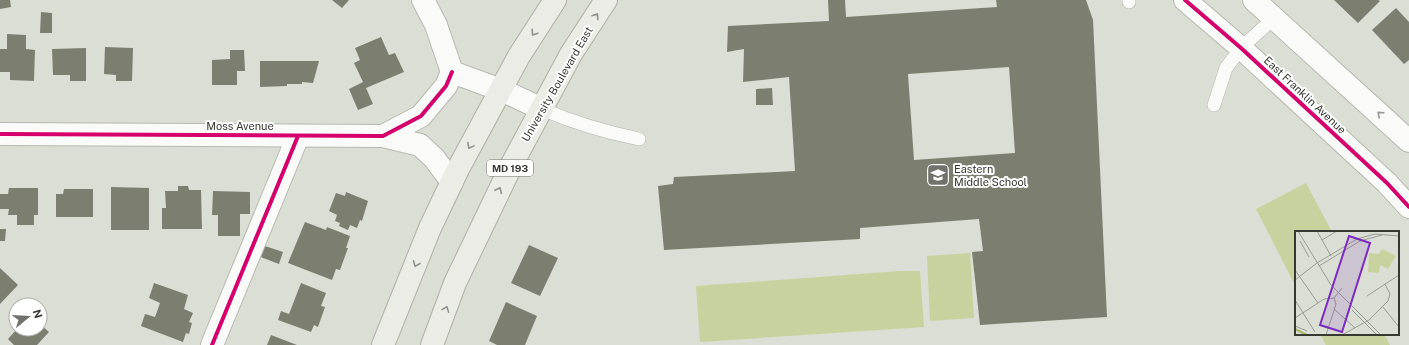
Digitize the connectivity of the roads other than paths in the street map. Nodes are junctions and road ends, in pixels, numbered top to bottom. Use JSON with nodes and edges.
{"nodes":[{"id":1,"x":423,"y":0,"type":"edge"},
{"id":2,"x":555,"y":0,"type":"edge"},
{"id":3,"x":606,"y":0,"type":"edge"},
{"id":4,"x":1185,"y":0,"type":"edge"},
{"id":5,"x":1254,"y":0,"type":"edge"},
{"id":6,"x":1274,"y":18,"type":"junction"},
{"id":7,"x":1241,"y":48,"type":"junction"},
{"id":8,"x":452,"y":72,"type":"junction"},
{"id":9,"x":500,"y":90,"type":"junction"},
{"id":10,"x":1214,"y":105,"type":"dead end"},
{"id":11,"x":542,"y":109,"type":"junction"},
{"id":12,"x":0,"y":134,"type":"edge"},
{"id":13,"x":298,"y":136,"type":"junction"},
{"id":14,"x":383,"y":136,"type":"junction"},
{"id":15,"x":639,"y":139,"type":"dead end"},
{"id":16,"x":1409,"y":141,"type":"edge"},
{"id":17,"x":452,"y":182,"type":"junction"},
{"id":18,"x":1409,"y":207,"type":"edge"},
{"id":19,"x":212,"y":345,"type":"edge"},
{"id":20,"x":383,"y":345,"type":"edge"},
{"id":21,"x":432,"y":345,"type":"edge"}],
"edges":[{"from":1,"to":8,"type":"street"},
{"from":2,"to":9,"type":"main road","one_way":true},
{"from":11,"to":3,"type":"main road","name":"University Boulevard East","number":"MD 193","one_way":true},
{"from":4,"to":7,"type":"street","name":"East Franklin Avenue"},
{"from":5,"to":6,"type":"street"},
{"from":6,"to":7,"type":"lane"},
{"from":16,"to":6,"type":"street","one_way":true},
{"from":7,"to":10,"type":"lane"},
{"from":7,"to":18,"type":"street","name":"East Franklin Avenue"},
{"from":8,"to":9,"type":"street"},
{"from":8,"to":14,"type":"street","name":"Moss Avenue"},
{"from":9,"to":11,"type":"street"},
{"from":9,"to":17,"type":"main road","one_way":true},
{"from":11,"to":15,"type":"lane"},
{"from":21,"to":11,"type":"main road","name":"University Boulevard East","number":"MD 193","one_way":true},
{"from":12,"to":13,"type":"street","name":"Moss Avenue"},
{"from":13,"to":14,"type":"street","name":"Moss Avenue"},
{"from":13,"to":19,"type":"street"},
{"from":14,"to":17,"type":"street","name":"Moss Avenue"},
{"from":17,"to":20,"type":"main road","one_way":true}]}
